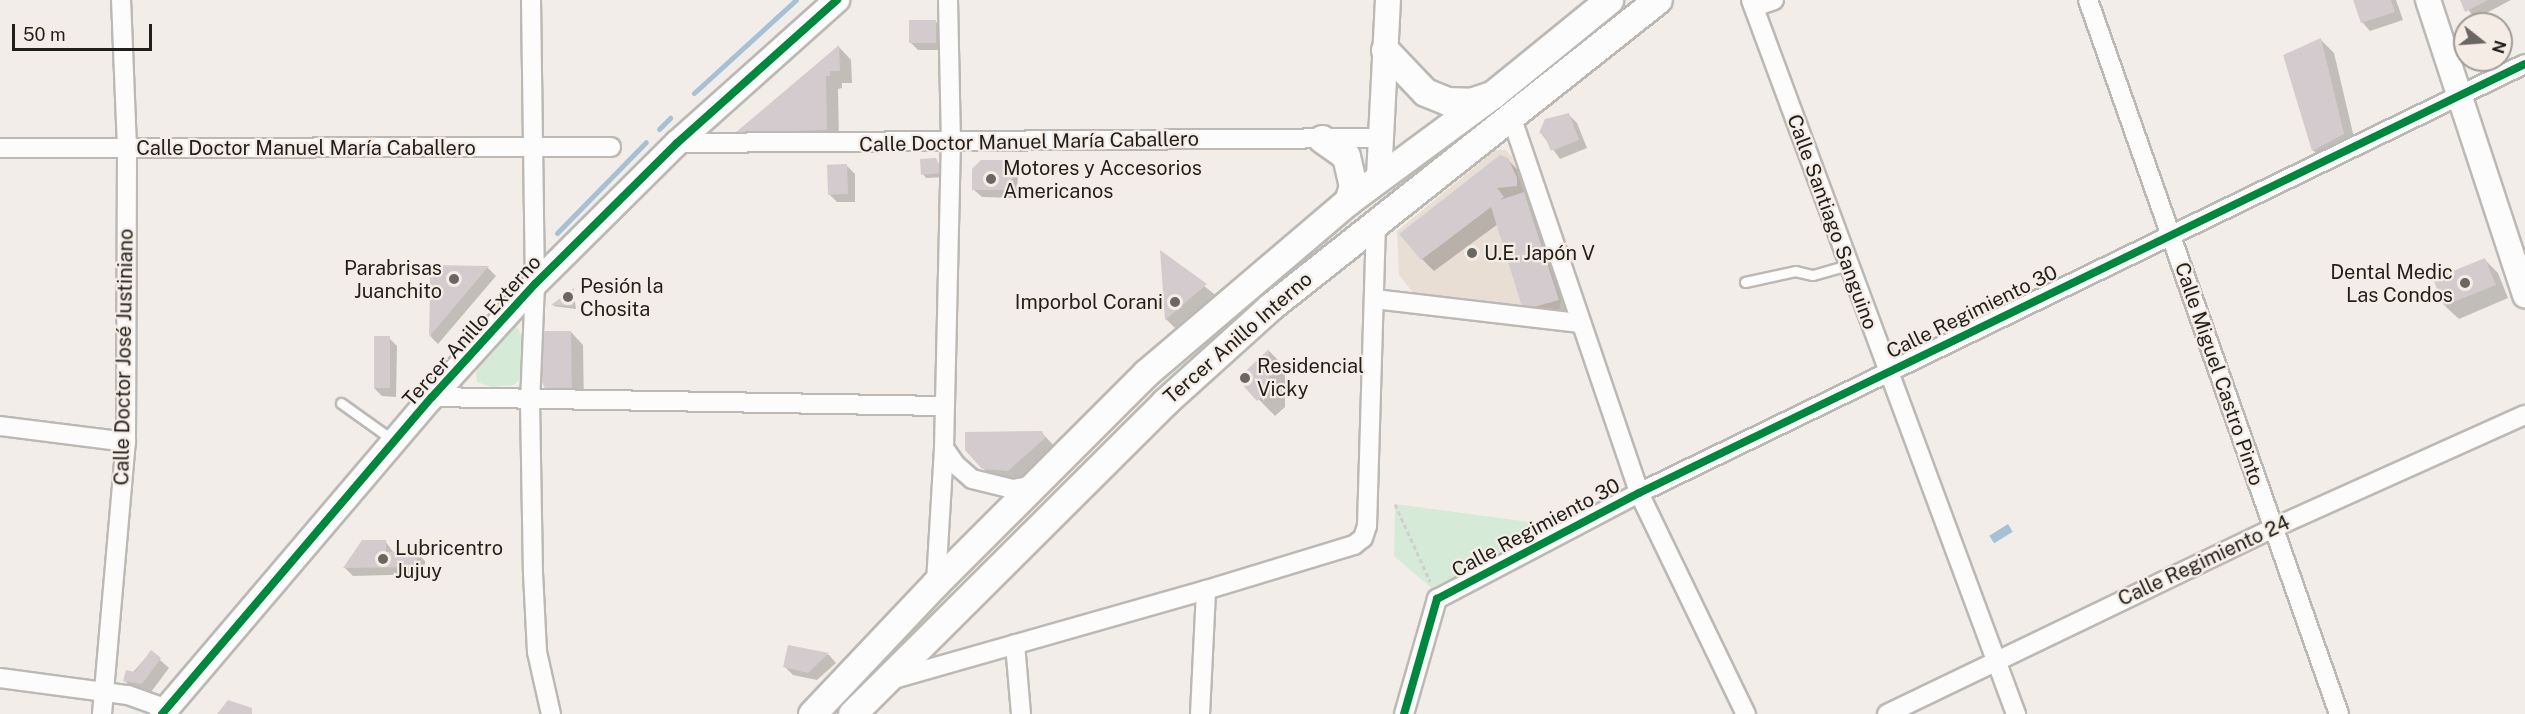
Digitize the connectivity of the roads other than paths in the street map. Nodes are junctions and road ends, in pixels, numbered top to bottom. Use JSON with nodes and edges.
{"nodes":[{"id":1,"x":121,"y":0,"type":"edge"},
{"id":2,"x":531,"y":0,"type":"edge"},
{"id":3,"x":837,"y":0,"type":"edge"},
{"id":4,"x":1388,"y":0,"type":"edge"},
{"id":5,"x":1609,"y":0,"type":"edge"},
{"id":6,"x":1658,"y":0,"type":"edge"},
{"id":7,"x":1774,"y":0,"type":"edge"},
{"id":8,"x":2088,"y":0,"type":"edge"},
{"id":9,"x":2427,"y":0,"type":"edge"},
{"id":10,"x":945,"y":3,"type":"edge"},
{"id":11,"x":1753,"y":3,"type":"edge"},
{"id":12,"x":1385,"y":50,"type":"junction"},
{"id":13,"x":2525,"y":64,"type":"edge"},
{"id":14,"x":2459,"y":95,"type":"junction"},
{"id":15,"x":1534,"y":97,"type":"junction"},
{"id":16,"x":1501,"y":104,"type":"junction"},
{"id":17,"x":1380,"y":138,"type":"junction"},
{"id":18,"x":1322,"y":139,"type":"junction"},
{"id":19,"x":677,"y":143,"type":"junction"},
{"id":20,"x":951,"y":144,"type":"junction"},
{"id":21,"x":534,"y":147,"type":"junction"},
{"id":22,"x":611,"y":147,"type":"dead end"},
{"id":23,"x":0,"y":148,"type":"edge"},
{"id":24,"x":127,"y":148,"type":"junction"},
{"id":25,"x":1379,"y":177,"type":"junction"},
{"id":26,"x":1348,"y":201,"type":"junction"},
{"id":27,"x":1376,"y":222,"type":"junction"},
{"id":28,"x":2170,"y":233,"type":"junction"},
{"id":29,"x":1848,"y":265,"type":"junction"},
{"id":30,"x":1311,"y":275,"type":"junction"},
{"id":31,"x":1745,"y":282,"type":"dead end"},
{"id":32,"x":535,"y":284,"type":"junction"},
{"id":33,"x":2525,"y":295,"type":"edge"},
{"id":34,"x":1375,"y":299,"type":"junction"},
{"id":35,"x":1578,"y":323,"type":"junction"},
{"id":36,"x":1887,"y":373,"type":"junction"},
{"id":37,"x":432,"y":397,"type":"junction"},
{"id":38,"x":530,"y":402,"type":"junction"},
{"id":39,"x":341,"y":403,"type":"dead end"},
{"id":40,"x":945,"y":406,"type":"junction"},
{"id":41,"x":2525,"y":415,"type":"edge"},
{"id":42,"x":0,"y":426,"type":"edge"},
{"id":43,"x":394,"y":441,"type":"junction"},
{"id":44,"x":126,"y":442,"type":"junction"},
{"id":45,"x":944,"y":448,"type":"junction"},
{"id":46,"x":1034,"y":485,"type":"junction"},
{"id":47,"x":1639,"y":493,"type":"junction"},
{"id":48,"x":2273,"y":528,"type":"junction"},
{"id":49,"x":936,"y":583,"type":"junction"},
{"id":50,"x":1206,"y":590,"type":"junction"},
{"id":51,"x":1015,"y":644,"type":"junction"},
{"id":52,"x":925,"y":658,"type":"junction"},
{"id":53,"x":1996,"y":661,"type":"junction"},
{"id":54,"x":0,"y":678,"type":"edge"},
{"id":55,"x":105,"y":692,"type":"junction"},
{"id":56,"x":165,"y":711,"type":"edge"},
{"id":57,"x":813,"y":713,"type":"edge"},
{"id":58,"x":102,"y":714,"type":"edge"},
{"id":59,"x":551,"y":714,"type":"edge"},
{"id":60,"x":852,"y":714,"type":"edge"},
{"id":61,"x":1022,"y":714,"type":"edge"},
{"id":62,"x":1200,"y":714,"type":"edge"},
{"id":63,"x":1404,"y":714,"type":"edge"},
{"id":64,"x":1746,"y":714,"type":"edge"},
{"id":65,"x":1887,"y":714,"type":"edge"},
{"id":66,"x":2016,"y":714,"type":"edge"},
{"id":67,"x":2339,"y":714,"type":"edge"}],
"edges":[{"from":1,"to":24,"type":"street","name":"Calle Doctor José Justiniano"},
{"from":2,"to":21,"type":"street"},
{"from":3,"to":19,"type":"street","name":"Tercer Anillo Externo"},
{"from":4,"to":12,"type":"street"},
{"from":5,"to":16,"type":"main road","name":"Tercer Anillo Interno"},
{"from":6,"to":15,"type":"main road","name":"Tercer Anillo Interno"},
{"from":7,"to":11,"type":"street"},
{"from":8,"to":28,"type":"street","name":"Calle Miguel Castro Pinto"},
{"from":9,"to":14,"type":"street"},
{"from":10,"to":20,"type":"street"},
{"from":11,"to":29,"type":"street","name":"Calle Santiago Sanguino"},
{"from":12,"to":16,"type":"main road"},
{"from":12,"to":17,"type":"street"},
{"from":13,"to":14,"type":"street","name":"Calle Regimiento 30"},
{"from":14,"to":28,"type":"street","name":"Calle Regimiento 30"},
{"from":14,"to":33,"type":"street"},
{"from":15,"to":16,"type":"main road","name":"Tercer Anillo Interno"},
{"from":15,"to":25,"type":"main road"},
{"from":16,"to":25,"type":"main road","name":"Tercer Anillo Interno"},
{"from":16,"to":27,"type":"main road","name":"Tercer Anillo Interno"},
{"from":16,"to":35,"type":"street"},
{"from":17,"to":18,"type":"street","name":"Calle Doctor Manuel María Caballero"},
{"from":17,"to":25,"type":"street"},
{"from":18,"to":20,"type":"street","name":"Calle Doctor Manuel María Caballero"},
{"from":18,"to":26,"type":"main road"},
{"from":19,"to":20,"type":"street","name":"Calle Doctor Manuel María Caballero"},
{"from":19,"to":32,"type":"street","name":"Tercer Anillo Externo"},
{"from":20,"to":40,"type":"street"},
{"from":21,"to":22,"type":"street","name":"Calle Doctor Manuel María Caballero"},
{"from":21,"to":24,"type":"street","name":"Calle Doctor Manuel María Caballero"},
{"from":21,"to":32,"type":"street"},
{"from":23,"to":24,"type":"street","name":"Calle Doctor Manuel María Caballero"},
{"from":24,"to":44,"type":"street","name":"Calle Doctor José Justiniano"},
{"from":25,"to":26,"type":"main road","name":"Tercer Anillo Interno"},
{"from":25,"to":30,"type":"main road"},
{"from":26,"to":46,"type":"main road","name":"Tercer Anillo Interno"},
{"from":27,"to":30,"type":"main road","name":"Tercer Anillo Interno"},
{"from":27,"to":34,"type":"street"},
{"from":28,"to":36,"type":"street","name":"Calle Regimiento 30"},
{"from":28,"to":48,"type":"street","name":"Calle Miguel Castro Pinto"},
{"from":29,"to":31,"type":"lane"},
{"from":29,"to":36,"type":"street","name":"Calle Santiago Sanguino"},
{"from":30,"to":52,"type":"main road","name":"Tercer Anillo Interno"},
{"from":32,"to":37,"type":"street","name":"Tercer Anillo Externo"},
{"from":32,"to":38,"type":"street"},
{"from":34,"to":35,"type":"street"},
{"from":34,"to":50,"type":"street"},
{"from":35,"to":47,"type":"street"},
{"from":36,"to":47,"type":"street","name":"Calle Regimiento 30"},
{"from":36,"to":53,"type":"street","name":"Calle Santiago Sanguino"},
{"from":37,"to":38,"type":"street"},
{"from":37,"to":43,"type":"street","name":"Tercer Anillo Externo"},
{"from":38,"to":40,"type":"street"},
{"from":38,"to":59,"type":"street"},
{"from":39,"to":43,"type":"lane"},
{"from":40,"to":45,"type":"street"},
{"from":41,"to":48,"type":"street","name":"Calle Regimiento 24"},
{"from":42,"to":44,"type":"street"},
{"from":43,"to":56,"type":"street","name":"Tercer Anillo Externo"},
{"from":44,"to":55,"type":"street","name":"Calle Doctor José Justiniano"},
{"from":45,"to":46,"type":"street"},
{"from":45,"to":49,"type":"street"},
{"from":46,"to":49,"type":"main road","name":"Tercer Anillo Interno"},
{"from":47,"to":63,"type":"street","name":"Calle Regimiento 30"},
{"from":47,"to":64,"type":"street"},
{"from":48,"to":53,"type":"street","name":"Calle Regimiento 24"},
{"from":48,"to":67,"type":"street","name":"Calle Miguel Castro Pinto"},
{"from":49,"to":57,"type":"main road","name":"Tercer Anillo Interno"},
{"from":50,"to":51,"type":"street"},
{"from":50,"to":62,"type":"street"},
{"from":51,"to":52,"type":"street"},
{"from":51,"to":61,"type":"street"},
{"from":52,"to":60,"type":"main road","name":"Tercer Anillo Interno"},
{"from":53,"to":65,"type":"street","name":"Calle Regimiento 24"},
{"from":53,"to":66,"type":"street","name":"Calle Santiago Sanguino"},
{"from":54,"to":55,"type":"street"},
{"from":55,"to":56,"type":"street"},
{"from":55,"to":58,"type":"street","name":"Calle Doctor José Justiniano"}]}
